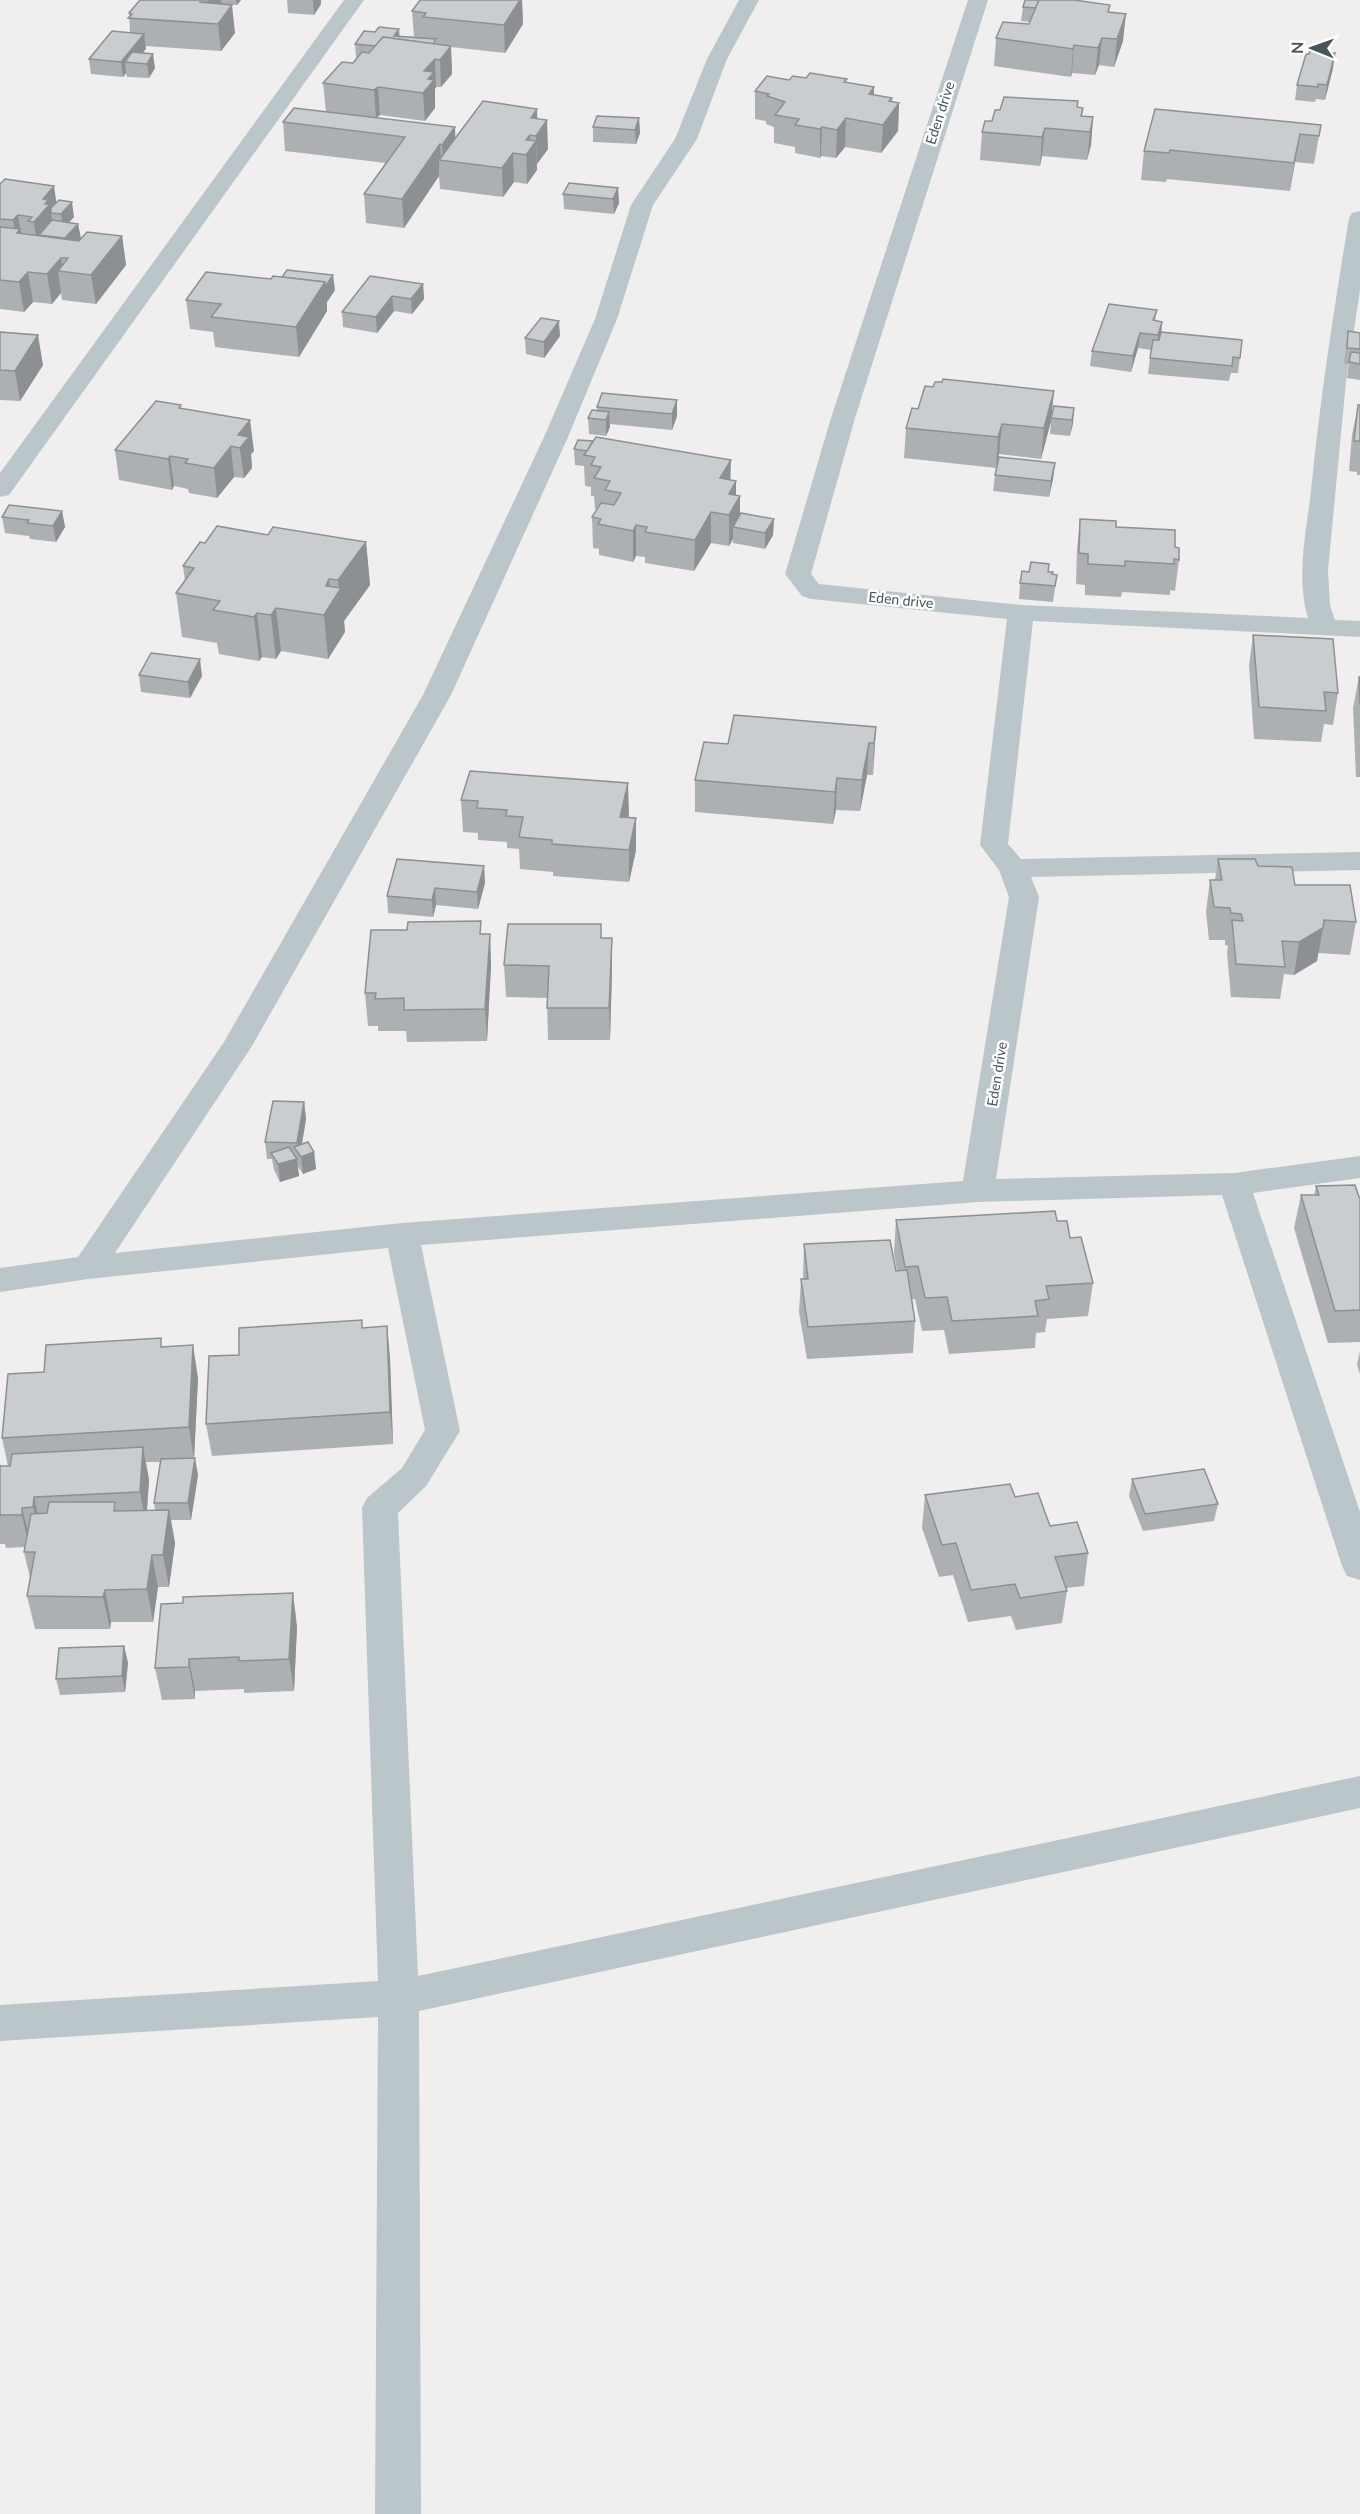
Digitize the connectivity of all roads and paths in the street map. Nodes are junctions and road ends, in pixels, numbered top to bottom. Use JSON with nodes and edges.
{"nodes":[{"id":1,"x":354,"y":0,"type":"edge"},
{"id":2,"x":749,"y":0,"type":"edge"},
{"id":3,"x":978,"y":0,"type":"edge"},
{"id":4,"x":1360,"y":218,"type":"edge"},
{"id":5,"x":0,"y":490,"type":"edge"},
{"id":6,"x":1021,"y":613,"type":"junction"},
{"id":7,"x":1324,"y":627,"type":"junction"},
{"id":8,"x":1360,"y":629,"type":"edge"},
{"id":9,"x":1360,"y":861,"type":"edge"},
{"id":10,"x":1013,"y":868,"type":"junction"},
{"id":11,"x":1360,"y":1167,"type":"edge"},
{"id":12,"x":1234,"y":1184,"type":"junction"},
{"id":13,"x":978,"y":1191,"type":"junction"},
{"id":14,"x":402,"y":1235,"type":"junction"},
{"id":15,"x":88,"y":1267,"type":"junction"},
{"id":16,"x":0,"y":1280,"type":"edge"},
{"id":17,"x":1360,"y":1566,"type":"edge"},
{"id":18,"x":1360,"y":1792,"type":"edge"},
{"id":19,"x":399,"y":1998,"type":"junction"},
{"id":20,"x":0,"y":2023,"type":"edge"},
{"id":21,"x":398,"y":2514,"type":"edge"}],
"edges":[{"from":1,"to":5,"type":"street"},
{"from":2,"to":15,"type":"street"},
{"from":3,"to":6,"type":"street","name":"Eden drive"},
{"from":4,"to":7,"type":"street"},
{"from":6,"to":7,"type":"street"},
{"from":6,"to":10,"type":"street","name":"Eden drive"},
{"from":7,"to":8,"type":"street"},
{"from":9,"to":10,"type":"street"},
{"from":10,"to":13,"type":"street","name":"Eden drive"},
{"from":11,"to":12,"type":"street"},
{"from":12,"to":13,"type":"street"},
{"from":12,"to":17,"type":"street"},
{"from":13,"to":14,"type":"street"},
{"from":14,"to":15,"type":"street"},
{"from":14,"to":19,"type":"street"},
{"from":15,"to":16,"type":"street"},
{"from":18,"to":19,"type":"street"},
{"from":19,"to":20,"type":"street"},
{"from":19,"to":21,"type":"street"}]}
